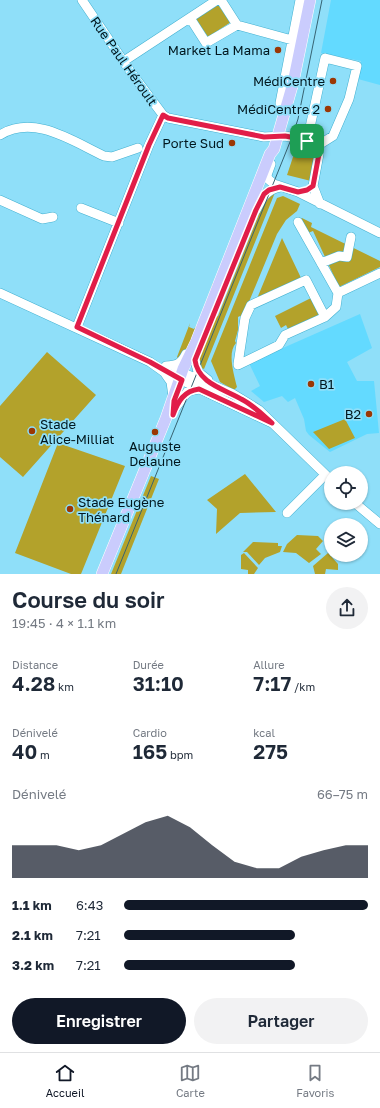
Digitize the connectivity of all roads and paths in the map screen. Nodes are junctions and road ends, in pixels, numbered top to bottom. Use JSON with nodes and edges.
{"nodes":[{"id":1,"x":82,"y":0,"type":"edge"},
{"id":2,"x":217,"y":0,"type":"edge"},
{"id":3,"x":221,"y":0,"type":"edge"},
{"id":4,"x":300,"y":0,"type":"edge"},
{"id":5,"x":310,"y":0,"type":"edge"},
{"id":6,"x":315,"y":0,"type":"edge"},
{"id":7,"x":190,"y":18,"type":"junction"},
{"id":8,"x":237,"y":25,"type":"junction"},
{"id":9,"x":292,"y":40,"type":"junction"},
{"id":10,"x":124,"y":61,"type":"junction"},
{"id":11,"x":285,"y":112,"type":"junction"},
{"id":12,"x":163,"y":115,"type":"junction"},
{"id":13,"x":0,"y":135,"type":"edge"},
{"id":14,"x":281,"y":136,"type":"junction"},
{"id":15,"x":264,"y":137,"type":"junction"},
{"id":16,"x":307,"y":141,"type":"junction"},
{"id":17,"x":317,"y":146,"type":"junction"},
{"id":18,"x":138,"y":148,"type":"dead end"},
{"id":19,"x":274,"y":149,"type":"junction"},
{"id":20,"x":268,"y":179,"type":"junction"},
{"id":21,"x":313,"y":186,"type":"junction"},
{"id":22,"x":280,"y":187,"type":"junction"},
{"id":23,"x":298,"y":192,"type":"junction"},
{"id":24,"x":0,"y":200,"type":"edge"},
{"id":25,"x":320,"y":204,"type":"junction"},
{"id":26,"x":81,"y":208,"type":"dead end"},
{"id":27,"x":256,"y":210,"type":"junction"},
{"id":28,"x":53,"y":217,"type":"dead end"},
{"id":29,"x":298,"y":222,"type":"dead end"},
{"id":30,"x":119,"y":223,"type":"junction"},
{"id":31,"x":380,"y":233,"type":"edge"},
{"id":32,"x":351,"y":237,"type":"dead end"},
{"id":33,"x":321,"y":263,"type":"junction"},
{"id":34,"x":380,"y":274,"type":"edge"},
{"id":35,"x":0,"y":293,"type":"edge"},
{"id":36,"x":338,"y":293,"type":"junction"},
{"id":37,"x":325,"y":317,"type":"junction"},
{"id":38,"x":77,"y":327,"type":"junction"},
{"id":39,"x":196,"y":342,"type":"junction"},
{"id":40,"x":195,"y":360,"type":"junction"},
{"id":41,"x":153,"y":364,"type":"junction"},
{"id":42,"x":165,"y":369,"type":"junction"},
{"id":43,"x":184,"y":378,"type":"junction"},
{"id":44,"x":199,"y":389,"type":"junction"},
{"id":45,"x":225,"y":391,"type":"junction"},
{"id":46,"x":174,"y":406,"type":"junction"},
{"id":47,"x":272,"y":423,"type":"junction"},
{"id":48,"x":324,"y":474,"type":"edge"},
{"id":49,"x":324,"y":481,"type":"edge"},
{"id":50,"x":364,"y":510,"type":"edge"},
{"id":51,"x":287,"y":513,"type":"dead end"},
{"id":52,"x":380,"y":523,"type":"edge"},
{"id":53,"x":102,"y":574,"type":"edge"},
{"id":54,"x":109,"y":574,"type":"edge"}],
"edges":[{"from":1,"to":10,"type":"street","name":"Rue Paul Héroult"},
{"from":2,"to":7,"type":"street"},
{"from":3,"to":8,"type":"street"},
{"from":4,"to":9,"type":"street"},
{"from":5,"to":11,"type":"main road"},
{"from":6,"to":14,"type":"main road"},
{"from":7,"to":8,"type":"street"},
{"from":7,"to":10,"type":"street"},
{"from":8,"to":9,"type":"street"},
{"from":9,"to":11,"type":"street"},
{"from":10,"to":12,"type":"street","name":"Rue Paul Héroult"},
{"from":11,"to":14,"type":"main road"},
{"from":12,"to":15,"type":"street","name":"Rue Paul Héroult"},
{"from":12,"to":30,"type":"street"},
{"from":13,"to":18,"type":"street"},
{"from":14,"to":15,"type":"street","name":"Rue Paul Héroult"},
{"from":14,"to":16,"type":"street"},
{"from":14,"to":19,"type":"main road"},
{"from":14,"to":20,"type":"main road"},
{"from":15,"to":19,"type":"street"},
{"from":16,"to":17,"type":"street"},
{"from":16,"to":17,"type":"street"},
{"from":17,"to":21,"type":"street"},
{"from":19,"to":20,"type":"street"},
{"from":19,"to":39,"type":"main road"},
{"from":20,"to":22,"type":"street"},
{"from":20,"to":27,"type":"main road"},
{"from":21,"to":23,"type":"street"},
{"from":21,"to":25,"type":"street"},
{"from":22,"to":23,"type":"street"},
{"from":22,"to":27,"type":"street"},
{"from":23,"to":25,"type":"street"},
{"from":24,"to":28,"type":"street"},
{"from":25,"to":31,"type":"street"},
{"from":26,"to":30,"type":"street"},
{"from":27,"to":40,"type":"main road"},
{"from":29,"to":33,"type":"street"},
{"from":30,"to":38,"type":"street"},
{"from":32,"to":33,"type":"street"},
{"from":33,"to":36,"type":"street"},
{"from":34,"to":36,"type":"street"},
{"from":35,"to":38,"type":"street"},
{"from":36,"to":37,"type":"street"},
{"from":37,"to":37,"type":"street"},
{"from":38,"to":41,"type":"street"},
{"from":39,"to":42,"type":"street"},
{"from":39,"to":43,"type":"main road"},
{"from":40,"to":43,"type":"main road"},
{"from":40,"to":45,"type":"street"},
{"from":41,"to":42,"type":"street"},
{"from":41,"to":43,"type":"street"},
{"from":42,"to":43,"type":"street"},
{"from":42,"to":46,"type":"street"},
{"from":43,"to":44,"type":"street"},
{"from":43,"to":45,"type":"street"},
{"from":43,"to":46,"type":"main road"},
{"from":43,"to":46,"type":"street"},
{"from":44,"to":46,"type":"street"},
{"from":44,"to":47,"type":"street"},
{"from":45,"to":47,"type":"street"},
{"from":46,"to":53,"type":"main road"},
{"from":46,"to":54,"type":"main road"},
{"from":47,"to":48,"type":"street"},
{"from":49,"to":51,"type":"street"},
{"from":50,"to":52,"type":"street"}]}
